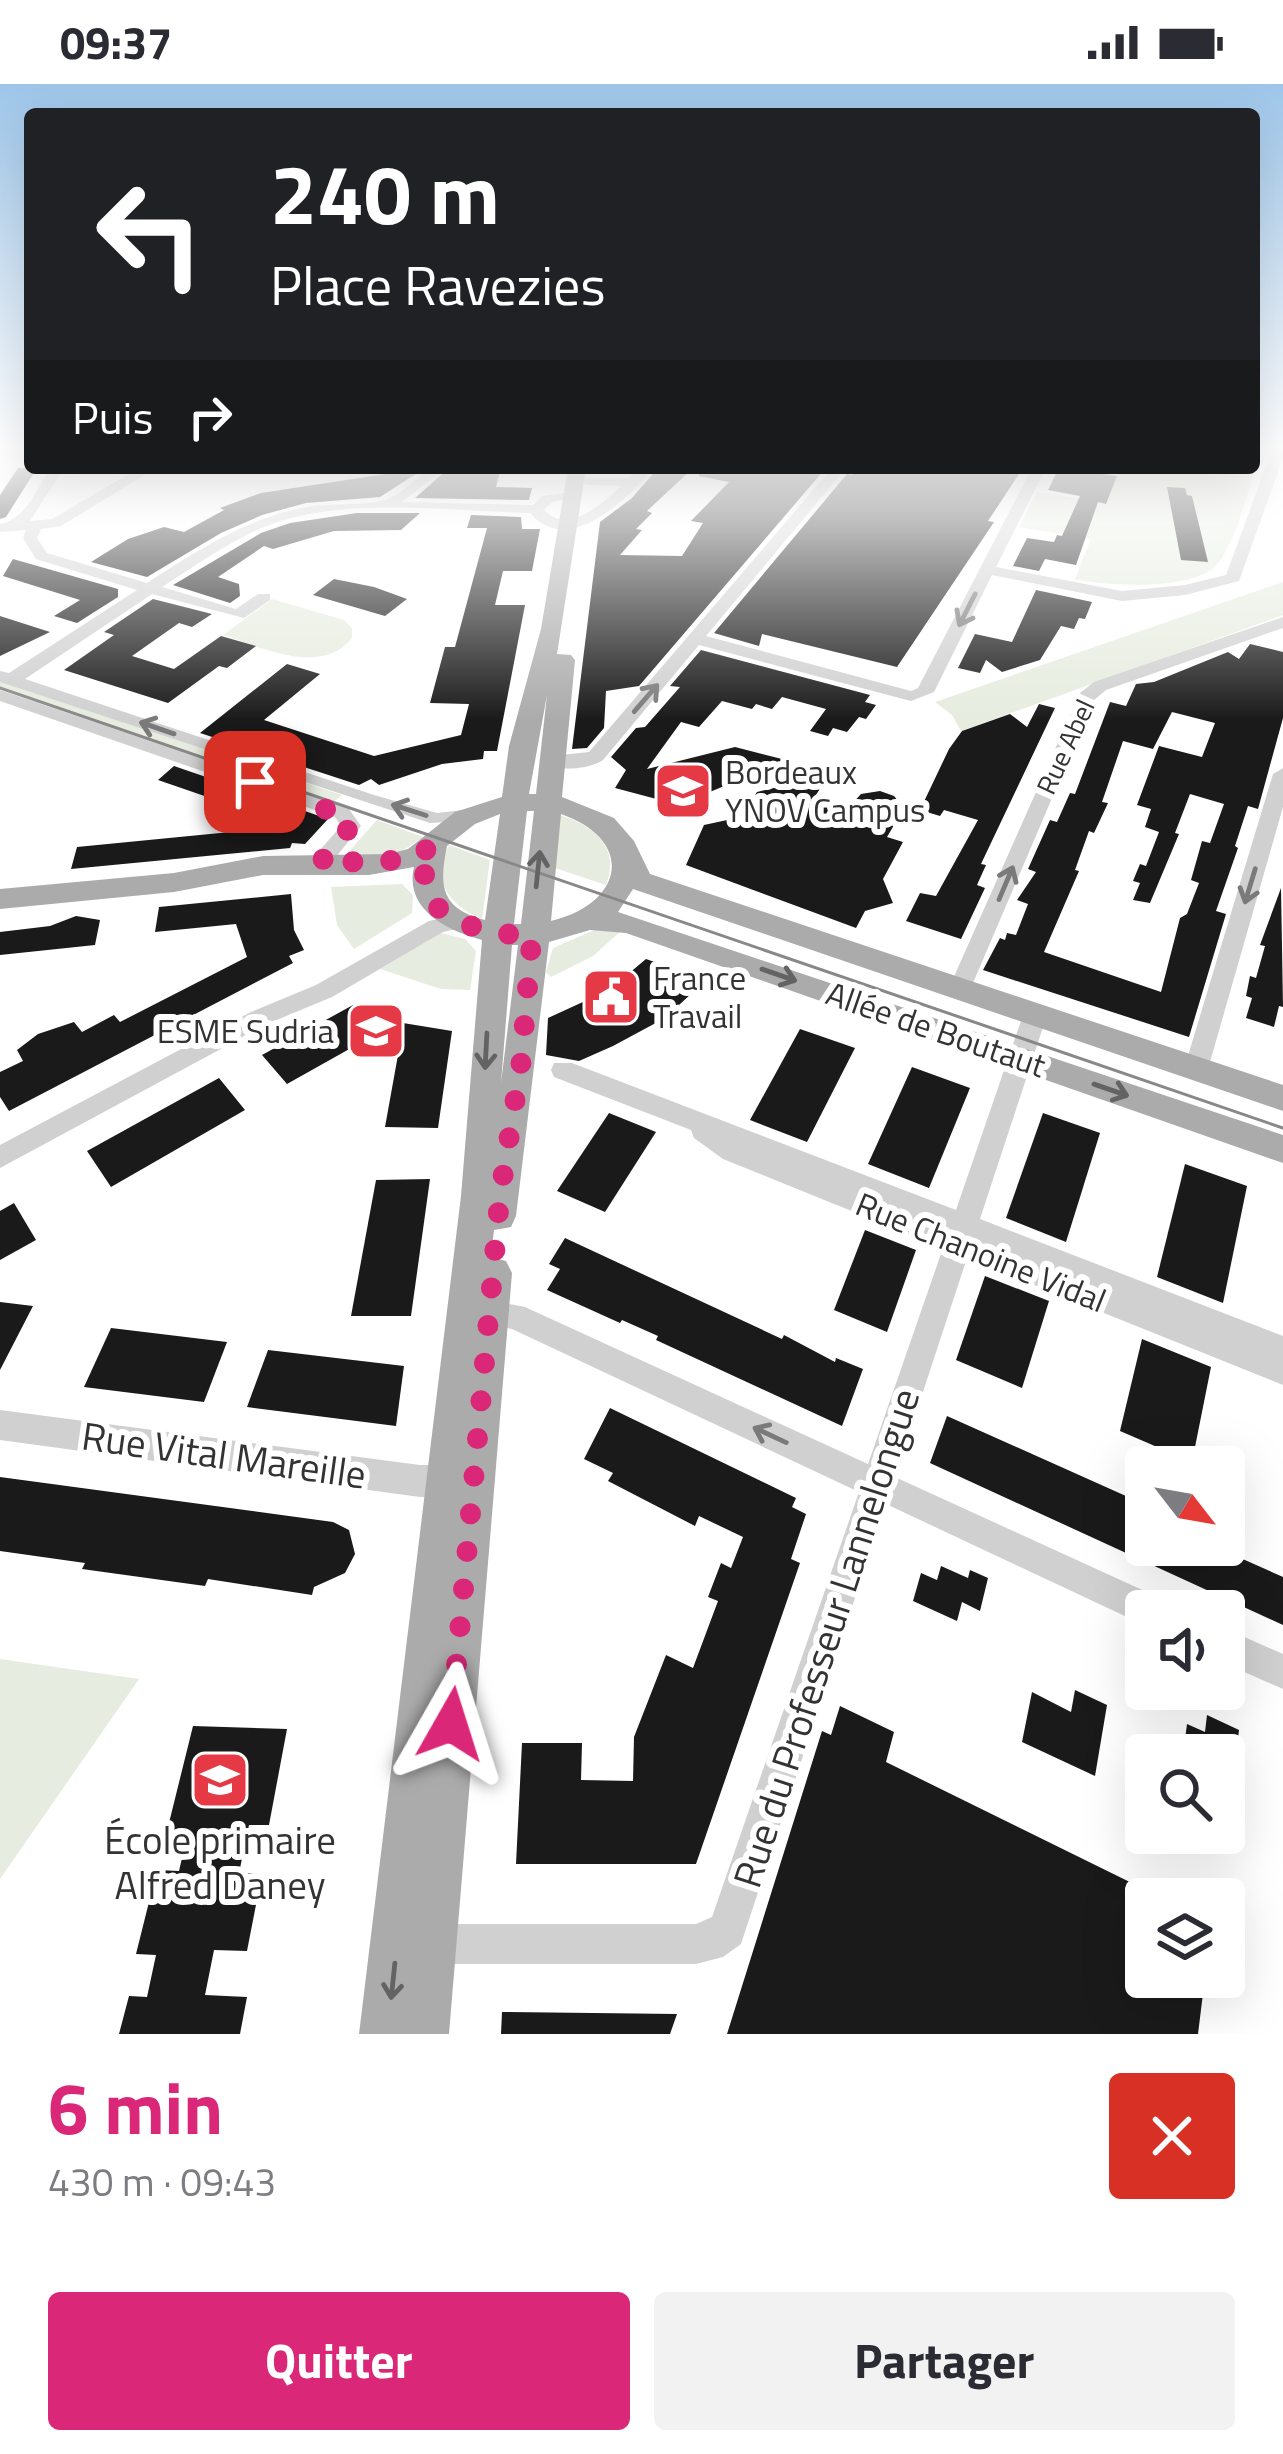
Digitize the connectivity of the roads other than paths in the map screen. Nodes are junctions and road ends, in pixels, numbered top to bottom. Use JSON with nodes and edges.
{"nodes":[{"id":1,"x":30,"y":538,"type":"edge"},
{"id":2,"x":231,"y":538,"type":"edge"},
{"id":3,"x":573,"y":538,"type":"edge"},
{"id":4,"x":575,"y":538,"type":"edge"},
{"id":5,"x":780,"y":538,"type":"edge"},
{"id":6,"x":1004,"y":538,"type":"edge"},
{"id":7,"x":1247,"y":538,"type":"edge"},
{"id":8,"x":988,"y":570,"type":"junction"},
{"id":9,"x":149,"y":589,"type":"junction"},
{"id":10,"x":264,"y":597,"type":"dead end"},
{"id":11,"x":1283,"y":622,"type":"edge"},
{"id":12,"x":696,"y":639,"type":"junction"},
{"id":13,"x":4,"y":683,"type":"edge"},
{"id":14,"x":551,"y":761,"type":"junction"},
{"id":15,"x":1283,"y":774,"type":"edge"},
{"id":16,"x":545,"y":802,"type":"junction"},
{"id":17,"x":515,"y":803,"type":"junction"},
{"id":18,"x":472,"y":814,"type":"junction"},
{"id":19,"x":433,"y":846,"type":"junction"},
{"id":20,"x":320,"y":863,"type":"junction"},
{"id":21,"x":627,"y":865,"type":"junction"},
{"id":22,"x":203,"y":879,"type":"junction"},
{"id":23,"x":429,"y":893,"type":"junction"},
{"id":24,"x":0,"y":899,"type":"edge"},
{"id":25,"x":587,"y":920,"type":"junction"},
{"id":26,"x":457,"y":922,"type":"junction"},
{"id":27,"x":515,"y":935,"type":"junction"},
{"id":28,"x":959,"y":990,"type":"junction"},
{"id":29,"x":1035,"y":1016,"type":"junction"},
{"id":30,"x":259,"y":1018,"type":"junction"},
{"id":31,"x":1020,"y":1058,"type":"junction"},
{"id":32,"x":1196,"y":1069,"type":"junction"},
{"id":33,"x":562,"y":1070,"type":"dead end"},
{"id":34,"x":1283,"y":1098,"type":"edge"},
{"id":35,"x":1283,"y":1149,"type":"edge"},
{"id":36,"x":0,"y":1156,"type":"edge"},
{"id":37,"x":961,"y":1233,"type":"junction"},
{"id":38,"x":489,"y":1313,"type":"junction"},
{"id":39,"x":1283,"y":1349,"type":"edge"},
{"id":40,"x":1283,"y":1372,"type":"edge"},
{"id":41,"x":0,"y":1425,"type":"edge"},
{"id":42,"x":448,"y":1481,"type":"junction"},
{"id":43,"x":876,"y":1484,"type":"junction"},
{"id":44,"x":1125,"y":1599,"type":"edge"},
{"id":45,"x":1245,"y":1655,"type":"edge"},
{"id":46,"x":1283,"y":1672,"type":"edge"},
{"id":47,"x":429,"y":1944,"type":"junction"},
{"id":48,"x":387,"y":2034,"type":"edge"},
{"id":49,"x":421,"y":2034,"type":"edge"}],
"edges":[{"from":1,"to":9,"type":"street"},
{"from":2,"to":9,"type":"street"},
{"from":3,"to":17,"type":"main road"},
{"from":4,"to":14,"type":"main road"},
{"from":5,"to":12,"type":"street"},
{"from":6,"to":8,"type":"street"},
{"from":7,"to":8,"type":"street"},
{"from":8,"to":12,"type":"street","one_way":true},
{"from":9,"to":10,"type":"street"},
{"from":9,"to":13,"type":"street"},
{"from":28,"to":11,"type":"street","name":"Rue Abel","one_way":true},
{"from":14,"to":12,"type":"street","one_way":true},
{"from":18,"to":13,"type":"street","one_way":true},
{"from":13,"to":20,"type":"street"},
{"from":14,"to":16,"type":"main road"},
{"from":15,"to":32,"type":"street","one_way":true},
{"from":16,"to":17,"type":"main road"},
{"from":16,"to":21,"type":"main road"},
{"from":27,"to":16,"type":"main road","one_way":true},
{"from":17,"to":18,"type":"main road"},
{"from":17,"to":27,"type":"main road"},
{"from":18,"to":19,"type":"main road"},
{"from":19,"to":20,"type":"main road"},
{"from":19,"to":23,"type":"main road"},
{"from":20,"to":22,"type":"main road"},
{"from":21,"to":25,"type":"main road"},
{"from":21,"to":28,"type":"main road","name":"Allée de Boutaut"},
{"from":22,"to":23,"type":"main road"},
{"from":22,"to":24,"type":"main road"},
{"from":23,"to":26,"type":"main road"},
{"from":23,"to":30,"type":"street"},
{"from":25,"to":27,"type":"main road"},
{"from":25,"to":31,"type":"main road","name":"Allée de Boutaut","one_way":true},
{"from":26,"to":27,"type":"main road"},
{"from":26,"to":30,"type":"street"},
{"from":27,"to":38,"type":"main road"},
{"from":27,"to":42,"type":"main road","one_way":true},
{"from":28,"to":29,"type":"main road","name":"Allée de Boutaut"},
{"from":29,"to":31,"type":"street","name":"Rue du Professeur Lannelongue"},
{"from":29,"to":32,"type":"main road","name":"Allée de Boutaut"},
{"from":30,"to":36,"type":"street"},
{"from":31,"to":35,"type":"main road","name":"Allée de Boutaut","one_way":true},
{"from":31,"to":37,"type":"street","name":"Rue du Professeur Lannelongue"},
{"from":32,"to":34,"type":"main road","name":"Allée de Boutaut"},
{"from":33,"to":37,"type":"street","name":"Rue Chanoine Vidal"},
{"from":37,"to":39,"type":"street","name":"Rue Chanoine Vidal"},
{"from":37,"to":40,"type":"street","name":"Rue Chanoine Vidal"},
{"from":37,"to":43,"type":"street","name":"Rue du Professeur Lannelongue"},
{"from":43,"to":38,"type":"street","one_way":true},
{"from":38,"to":47,"type":"main road"},
{"from":41,"to":42,"type":"street","name":"Rue Vital Mareille"},
{"from":42,"to":48,"type":"main road","one_way":true},
{"from":43,"to":44,"type":"street"},
{"from":43,"to":47,"type":"street","name":"Rue du Professeur Lannelongue"},
{"from":45,"to":46,"type":"street"},
{"from":47,"to":49,"type":"main road"}]}
